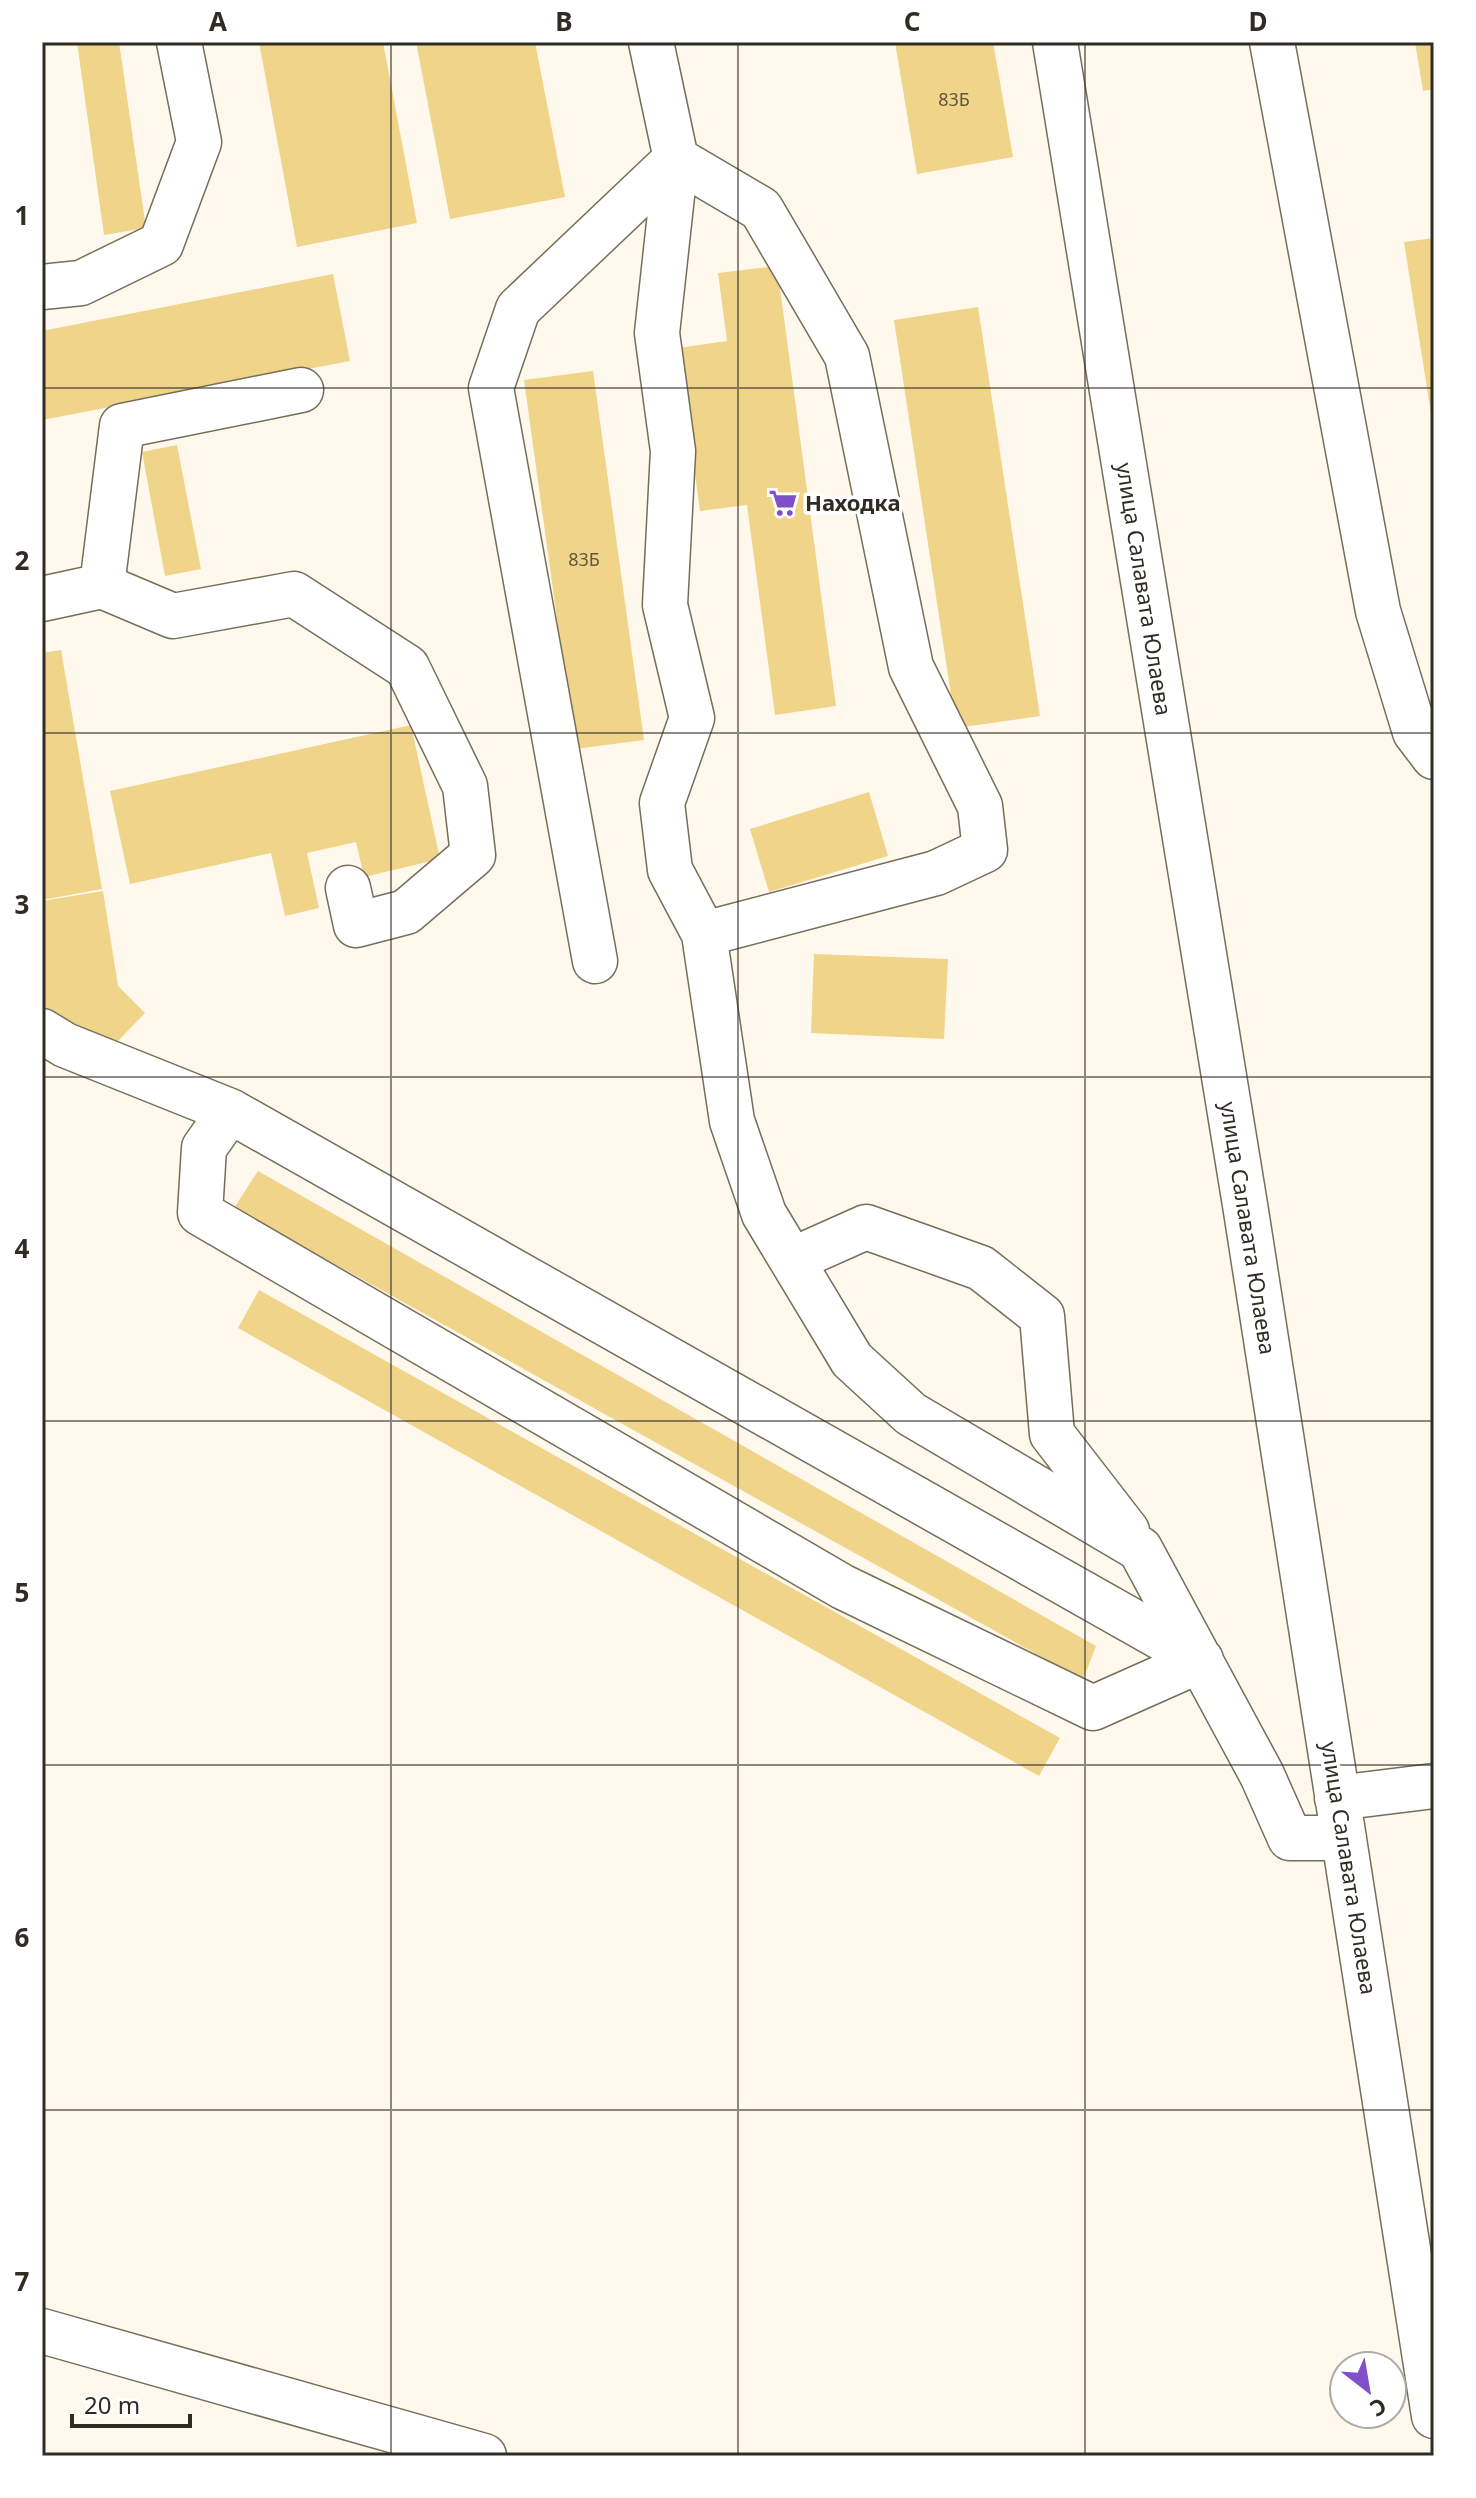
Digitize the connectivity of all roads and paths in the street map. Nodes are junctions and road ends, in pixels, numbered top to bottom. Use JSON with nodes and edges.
{"nodes":[{"id":1,"x":179,"y":42,"type":"edge"},
{"id":2,"x":651,"y":42,"type":"edge"},
{"id":3,"x":1055,"y":42,"type":"edge"},
{"id":4,"x":1272,"y":42,"type":"edge"},
{"id":5,"x":676,"y":159,"type":"junction"},
{"id":6,"x":42,"y":287,"type":"edge"},
{"id":7,"x":301,"y":390,"type":"dead end"},
{"id":8,"x":102,"y":586,"type":"junction"},
{"id":9,"x":42,"y":599,"type":"edge"},
{"id":10,"x":1434,"y":757,"type":"edge"},
{"id":11,"x":348,"y":888,"type":"dead end"},
{"id":12,"x":704,"y":934,"type":"junction"},
{"id":13,"x":595,"y":961,"type":"dead end"},
{"id":14,"x":42,"y":1031,"type":"edge"},
{"id":15,"x":230,"y":1111,"type":"junction"},
{"id":16,"x":792,"y":1260,"type":"junction"},
{"id":17,"x":1140,"y":1549,"type":"junction"},
{"id":18,"x":1201,"y":1660,"type":"junction"},
{"id":19,"x":1434,"y":1786,"type":"edge"},
{"id":20,"x":1341,"y":1818,"type":"junction"},
{"id":21,"x":42,"y":2331,"type":"edge"},
{"id":22,"x":1434,"y":2416,"type":"edge"},
{"id":23,"x":484,"y":2456,"type":"edge"}],
"edges":[{"from":1,"to":6,"type":"street"},
{"from":2,"to":5,"type":"street"},
{"from":3,"to":20,"type":"street","name":"улица Салавата Юлаева"},
{"from":4,"to":10,"type":"street"},
{"from":5,"to":12,"type":"street"},
{"from":5,"to":12,"type":"street"},
{"from":5,"to":13,"type":"street"},
{"from":7,"to":8,"type":"street"},
{"from":8,"to":9,"type":"street"},
{"from":8,"to":11,"type":"street"},
{"from":12,"to":16,"type":"street"},
{"from":14,"to":15,"type":"street"},
{"from":15,"to":18,"type":"street"},
{"from":15,"to":18,"type":"street"},
{"from":16,"to":17,"type":"street"},
{"from":16,"to":17,"type":"street"},
{"from":17,"to":18,"type":"street"},
{"from":18,"to":20,"type":"street"},
{"from":19,"to":20,"type":"street"},
{"from":20,"to":22,"type":"street","name":"улица Салавата Юлаева"},
{"from":21,"to":23,"type":"street"}]}
